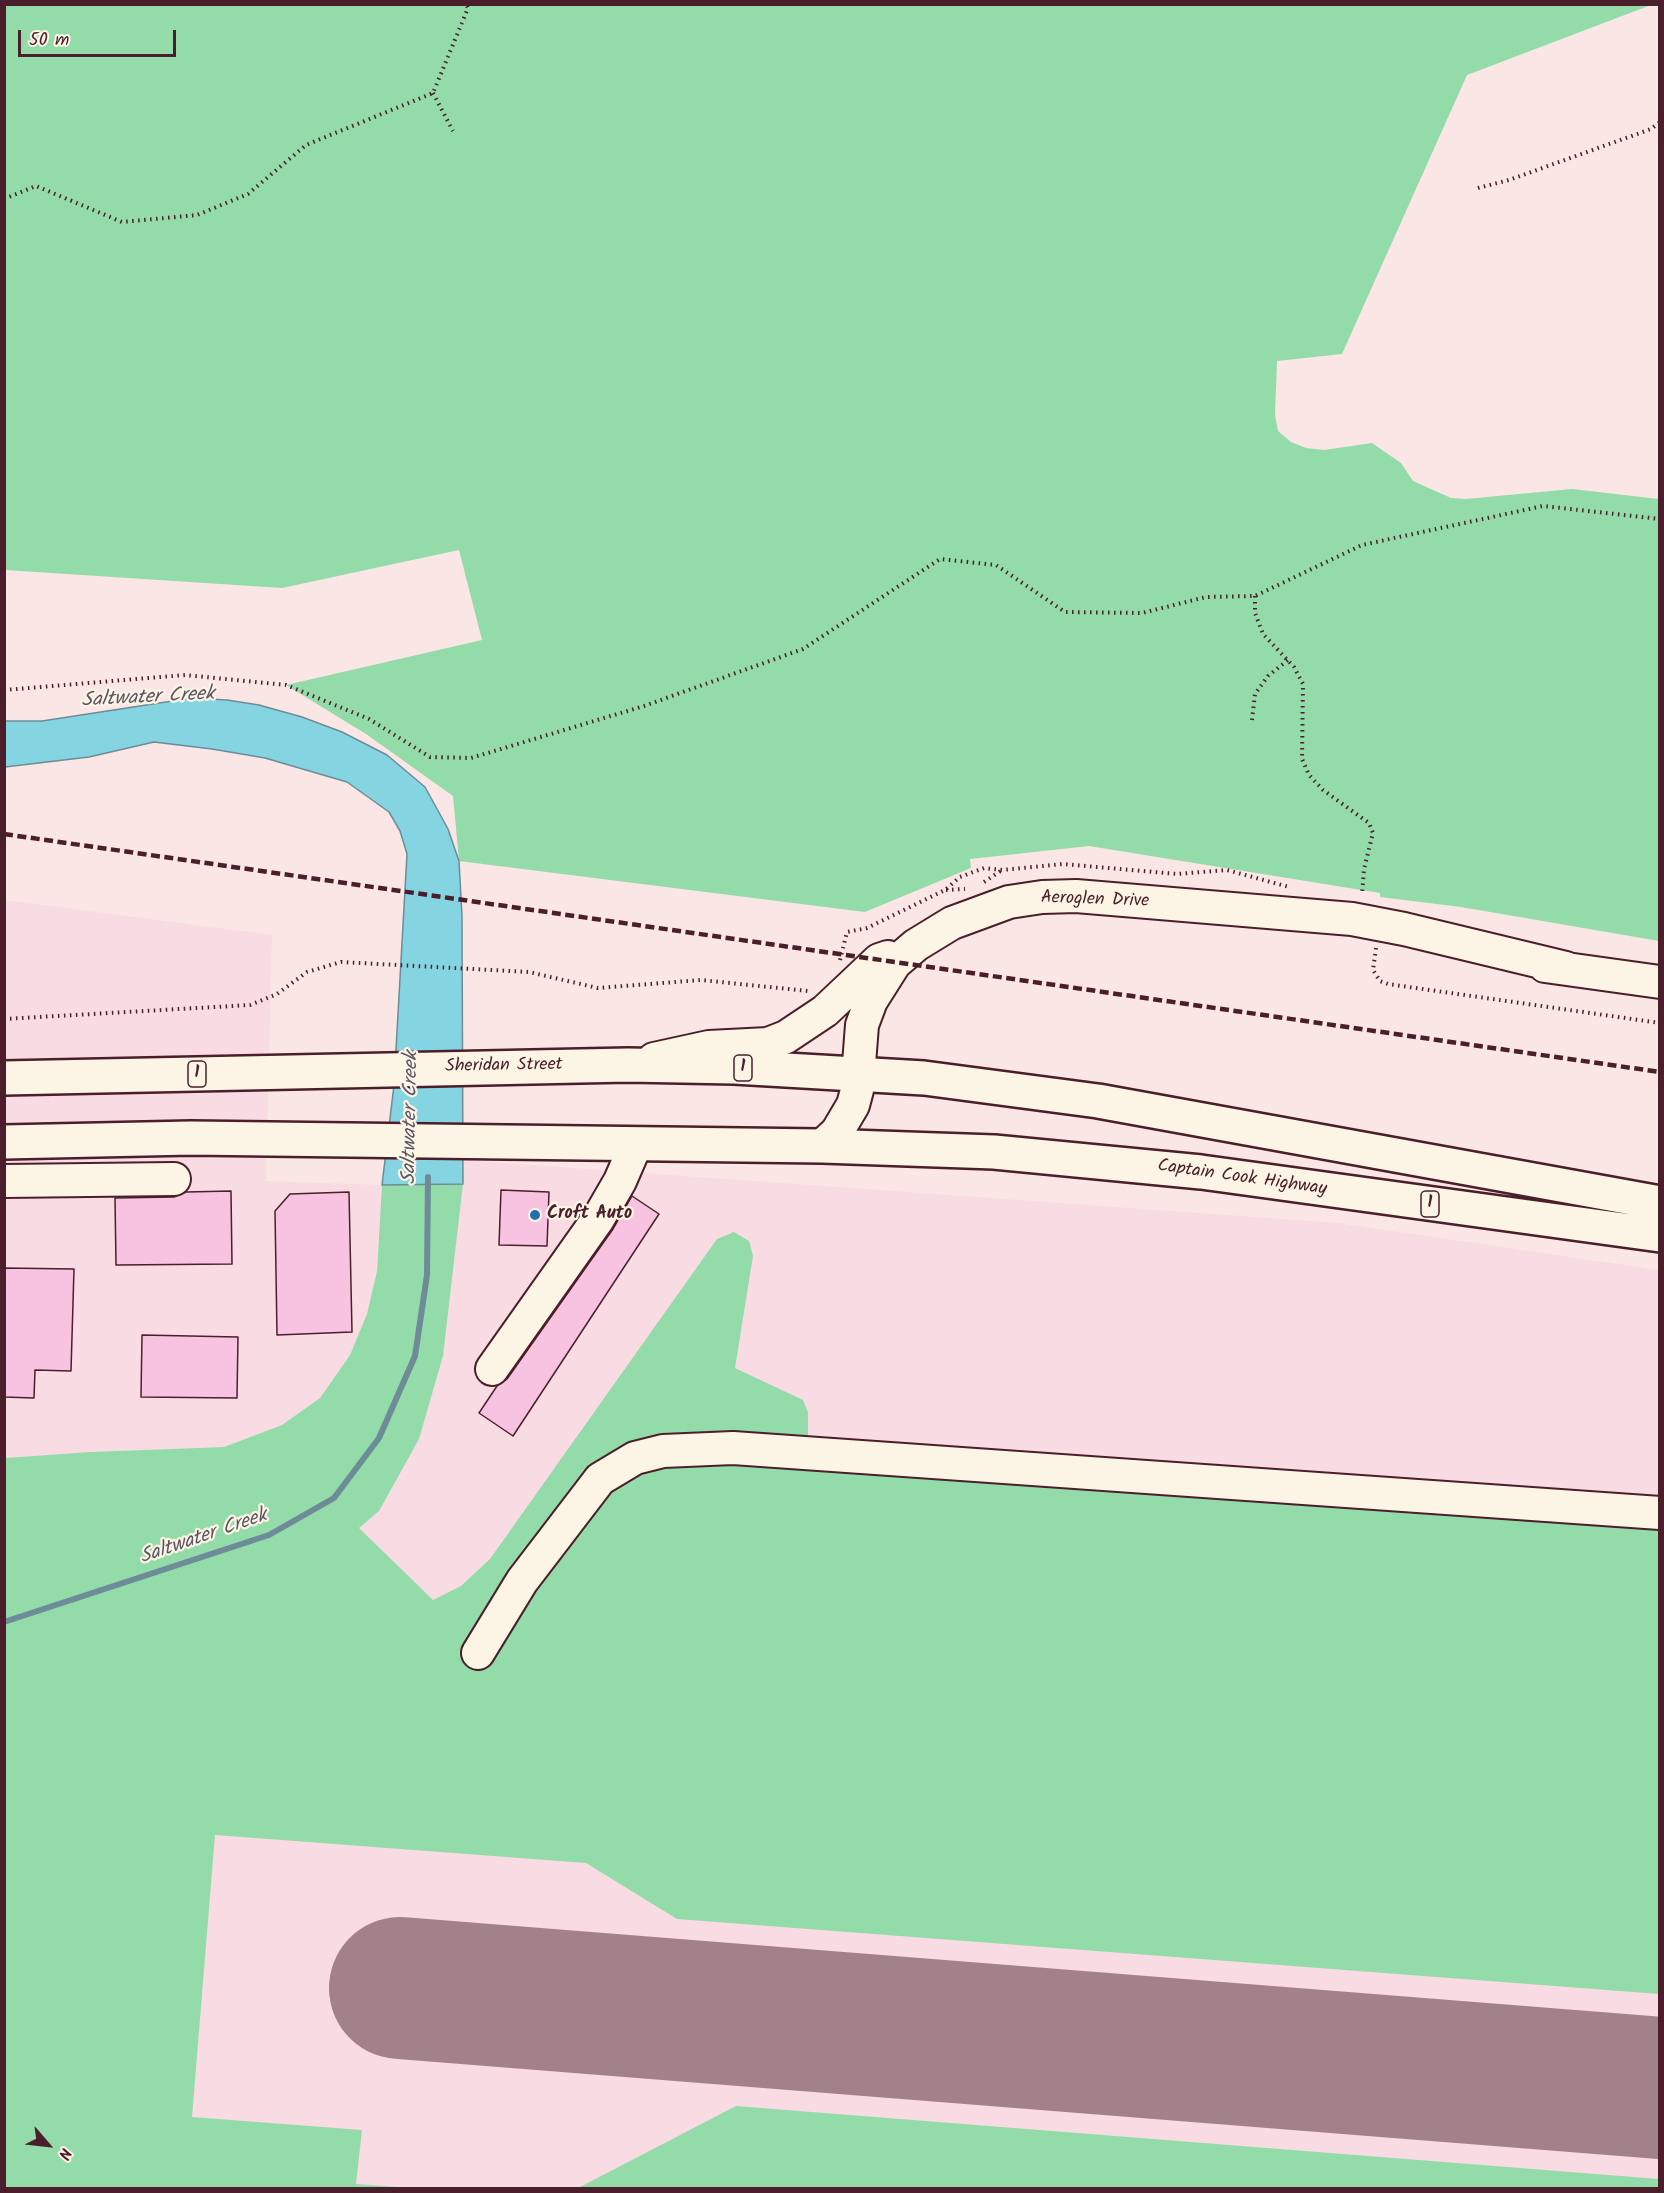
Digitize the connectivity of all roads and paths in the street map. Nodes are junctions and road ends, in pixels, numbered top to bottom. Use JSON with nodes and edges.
{"nodes":[{"id":1,"x":466,"y":4,"type":"edge"},
{"id":2,"x":433,"y":93,"type":"junction"},
{"id":3,"x":1659,"y":122,"type":"edge"},
{"id":4,"x":453,"y":131,"type":"dead end"},
{"id":5,"x":1479,"y":188,"type":"dead end"},
{"id":6,"x":4,"y":199,"type":"edge"},
{"id":7,"x":1659,"y":519,"type":"edge"},
{"id":8,"x":1255,"y":596,"type":"junction"},
{"id":9,"x":1288,"y":660,"type":"junction"},
{"id":10,"x":4,"y":690,"type":"edge"},
{"id":11,"x":1252,"y":720,"type":"dead end"},
{"id":12,"x":1002,"y":870,"type":"junction"},
{"id":13,"x":976,"y":885,"type":"dead end"},
{"id":14,"x":967,"y":888,"type":"dead end"},
{"id":15,"x":1299,"y":888,"type":"dead end"},
{"id":16,"x":945,"y":890,"type":"junction"},
{"id":17,"x":1354,"y":895,"type":"dead end"},
{"id":18,"x":1362,"y":895,"type":"junction"},
{"id":19,"x":1368,"y":896,"type":"dead end"},
{"id":20,"x":916,"y":945,"type":"junction"},
{"id":21,"x":1374,"y":953,"type":"dead end"},
{"id":22,"x":838,"y":964,"type":"dead end"},
{"id":23,"x":1659,"y":982,"type":"edge"},
{"id":24,"x":811,"y":991,"type":"dead end"},
{"id":25,"x":4,"y":1019,"type":"edge"},
{"id":26,"x":1659,"y":1023,"type":"edge"},
{"id":27,"x":628,"y":1065,"type":"junction"},
{"id":28,"x":858,"y":1075,"type":"junction"},
{"id":29,"x":4,"y":1078,"type":"edge"},
{"id":30,"x":4,"y":1142,"type":"edge"},
{"id":31,"x":636,"y":1144,"type":"junction"},
{"id":32,"x":822,"y":1146,"type":"junction"},
{"id":33,"x":174,"y":1179,"type":"dead end"},
{"id":34,"x":4,"y":1181,"type":"edge"},
{"id":35,"x":1659,"y":1203,"type":"edge"},
{"id":36,"x":1659,"y":1235,"type":"edge"},
{"id":37,"x":492,"y":1369,"type":"dead end"},
{"id":38,"x":1659,"y":1513,"type":"edge"},
{"id":39,"x":478,"y":1653,"type":"dead end"}],
"edges":[{"from":1,"to":2,"type":"path"},
{"from":2,"to":4,"type":"path"},
{"from":2,"to":6,"type":"path"},
{"from":3,"to":5,"type":"path"},
{"from":7,"to":8,"type":"path"},
{"from":8,"to":9,"type":"path"},
{"from":8,"to":10,"type":"path"},
{"from":9,"to":11,"type":"path"},
{"from":9,"to":18,"type":"path"},
{"from":12,"to":13,"type":"path"},
{"from":12,"to":15,"type":"path"},
{"from":12,"to":16,"type":"path"},
{"from":14,"to":16,"type":"path"},
{"from":16,"to":22,"type":"path"},
{"from":17,"to":18,"type":"path"},
{"from":18,"to":19,"type":"path"},
{"from":20,"to":23,"type":"street","name":"Aeroglen Drive"},
{"from":20,"to":27,"type":"street","name":"Aeroglen Drive"},
{"from":20,"to":28,"type":"street","name":"Aeroglen Drive"},
{"from":21,"to":26,"type":"path"},
{"from":24,"to":25,"type":"path"},
{"from":27,"to":28,"type":"highway","name":"Sheridan Street","number":"1"},
{"from":27,"to":29,"type":"highway","name":"Sheridan Street","number":"1"},
{"from":28,"to":32,"type":"street","name":"Aeroglen Drive"},
{"from":28,"to":35,"type":"highway","number":"1"},
{"from":30,"to":31,"type":"highway","number":"1"},
{"from":31,"to":32,"type":"highway","number":"1"},
{"from":31,"to":37,"type":"street"},
{"from":32,"to":36,"type":"highway","name":"Captain Cook Highway","number":"1"},
{"from":33,"to":34,"type":"street"},
{"from":38,"to":39,"type":"street"}]}
